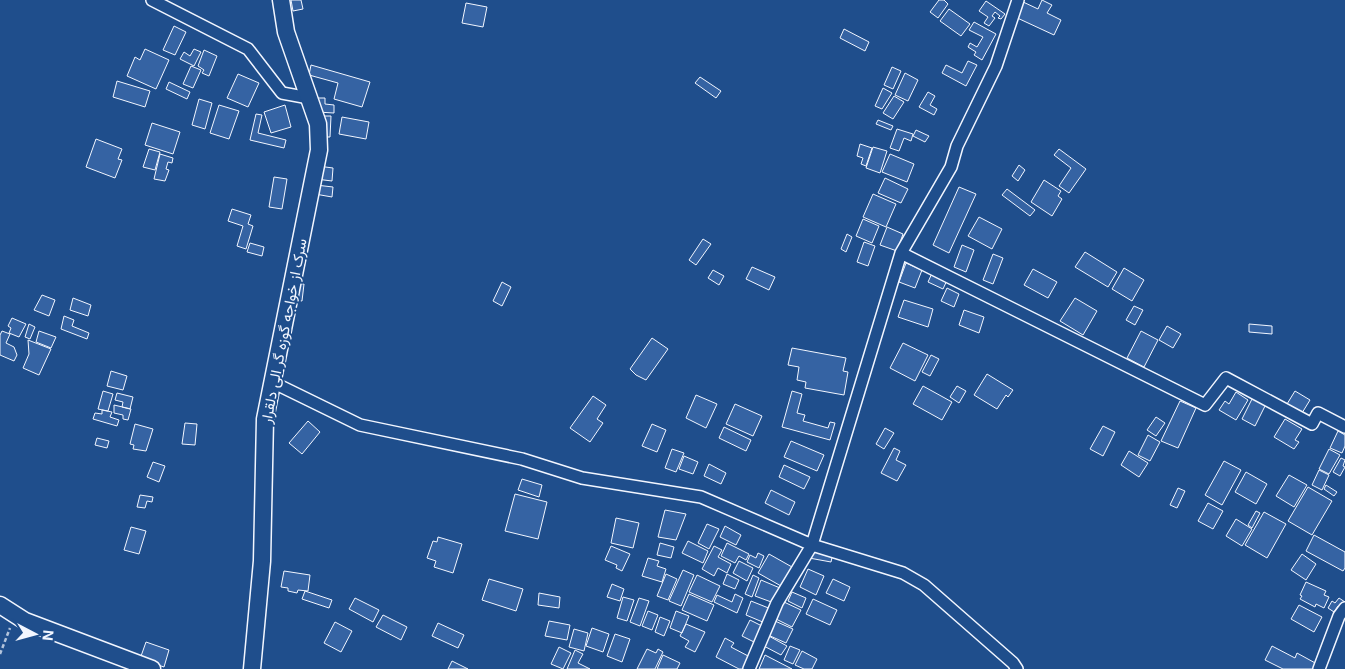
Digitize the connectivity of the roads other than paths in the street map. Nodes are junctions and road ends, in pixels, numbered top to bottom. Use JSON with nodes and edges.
{"nodes":[{"id":1,"x":152,"y":0,"type":"edge"},
{"id":2,"x":281,"y":0,"type":"edge"},
{"id":3,"x":1018,"y":0,"type":"edge"},
{"id":4,"x":309,"y":98,"type":"junction"},
{"id":5,"x":901,"y":253,"type":"junction"},
{"id":6,"x":272,"y":382,"type":"junction"},
{"id":7,"x":1345,"y":427,"type":"edge"},
{"id":8,"x":812,"y":545,"type":"junction"},
{"id":9,"x":0,"y":605,"type":"edge"},
{"id":10,"x":1345,"y":608,"type":"edge"},
{"id":11,"x":152,"y":669,"type":"edge"},
{"id":12,"x":252,"y":669,"type":"edge"},
{"id":13,"x":749,"y":669,"type":"edge"},
{"id":14,"x":1017,"y":669,"type":"edge"},
{"id":15,"x":1319,"y":669,"type":"edge"}],
"edges":[{"from":1,"to":4,"type":"street"},
{"from":2,"to":4,"type":"street","name":"سرک از خواجه گوزه گر الی دلقرار"},
{"from":3,"to":5,"type":"street"},
{"from":4,"to":6,"type":"street","name":"سرک از خواجه گوزه گر الی دلقرار"},
{"from":5,"to":7,"type":"street"},
{"from":5,"to":8,"type":"street"},
{"from":6,"to":8,"type":"street"},
{"from":6,"to":12,"type":"street","name":"سرک از خواجه گوزه گر الی دلقرار"},
{"from":8,"to":13,"type":"street"},
{"from":8,"to":14,"type":"street"},
{"from":9,"to":11,"type":"street"},
{"from":10,"to":15,"type":"street"}]}
